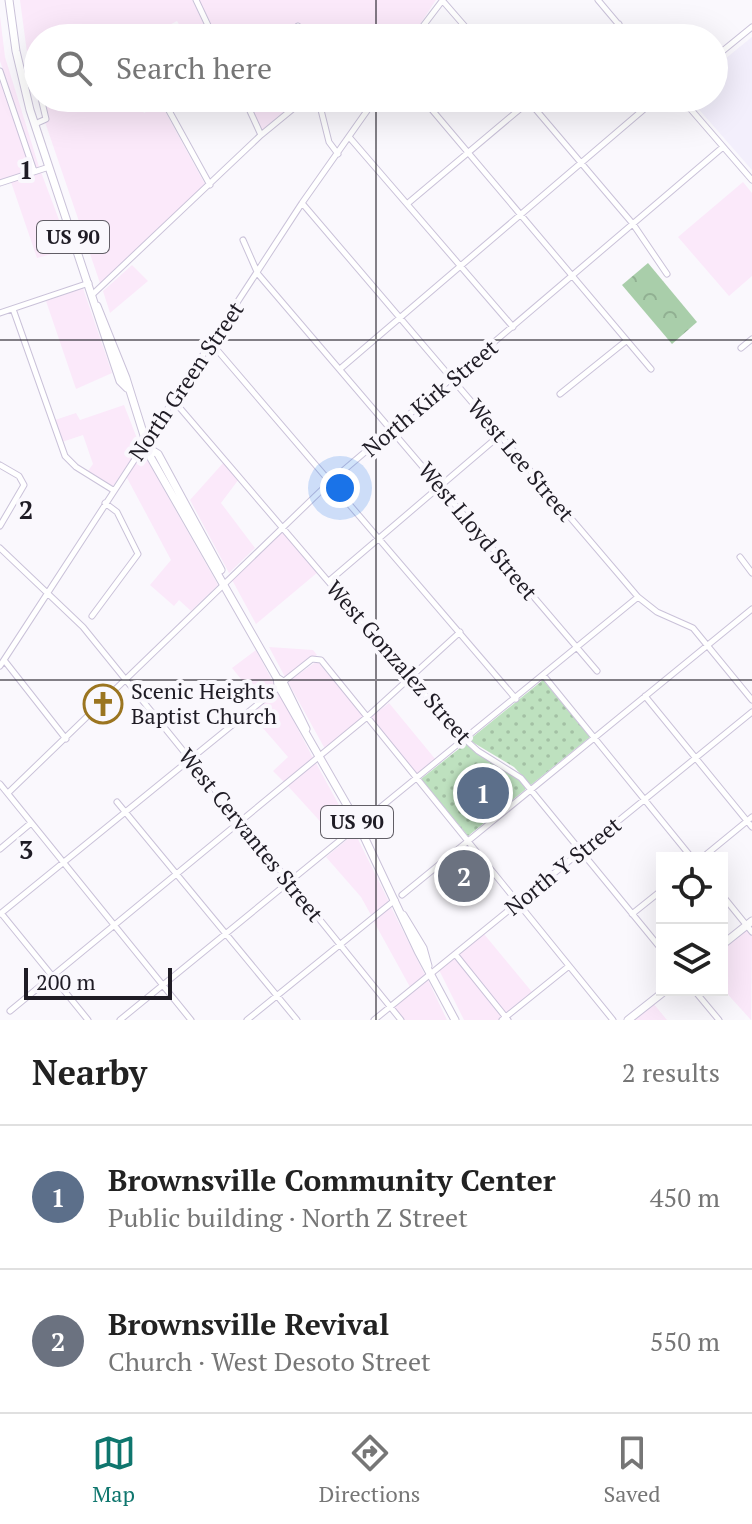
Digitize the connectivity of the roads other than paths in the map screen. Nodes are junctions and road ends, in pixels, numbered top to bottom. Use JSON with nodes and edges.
{"nodes":[{"id":1,"x":9,"y":0,"type":"edge"},
{"id":2,"x":196,"y":0,"type":"edge"},
{"id":3,"x":443,"y":0,"type":"edge"},
{"id":4,"x":598,"y":0,"type":"edge"},
{"id":5,"x":207,"y":24,"type":"edge"},
{"id":6,"x":425,"y":24,"type":"edge"},
{"id":7,"x":463,"y":24,"type":"edge"},
{"id":8,"x":619,"y":24,"type":"edge"},
{"id":9,"x":752,"y":27,"type":"edge"},
{"id":10,"x":728,"y":47,"type":"edge"},
{"id":11,"x":0,"y":71,"type":"edge"},
{"id":12,"x":24,"y":86,"type":"edge"},
{"id":13,"x":32,"y":112,"type":"edge"},
{"id":14,"x":44,"y":112,"type":"edge"},
{"id":15,"x":170,"y":112,"type":"edge"},
{"id":16,"x":250,"y":112,"type":"edge"},
{"id":17,"x":289,"y":112,"type":"edge"},
{"id":18,"x":322,"y":112,"type":"edge"},
{"id":19,"x":367,"y":112,"type":"edge"},
{"id":20,"x":434,"y":112,"type":"edge"},
{"id":21,"x":514,"y":112,"type":"edge"},
{"id":22,"x":540,"y":112,"type":"edge"},
{"id":23,"x":641,"y":112,"type":"edge"},
{"id":24,"x":693,"y":112,"type":"edge"},
{"id":25,"x":35,"y":124,"type":"junction"},
{"id":26,"x":261,"y":135,"type":"junction"},
{"id":27,"x":350,"y":138,"type":"junction"},
{"id":28,"x":723,"y":147,"type":"junction"},
{"id":29,"x":468,"y":152,"type":"junction"},
{"id":30,"x":338,"y":154,"type":"junction"},
{"id":31,"x":581,"y":163,"type":"junction"},
{"id":32,"x":49,"y":167,"type":"junction"},
{"id":33,"x":34,"y":171,"type":"junction"},
{"id":34,"x":752,"y":180,"type":"edge"},
{"id":35,"x":0,"y":183,"type":"edge"},
{"id":36,"x":210,"y":185,"type":"junction"},
{"id":37,"x":302,"y":203,"type":"junction"},
{"id":38,"x":407,"y":204,"type":"junction"},
{"id":39,"x":521,"y":214,"type":"junction"},
{"id":40,"x":633,"y":224,"type":"junction"},
{"id":41,"x":243,"y":240,"type":"dead end"},
{"id":42,"x":460,"y":266,"type":"junction"},
{"id":43,"x":258,"y":274,"type":"junction"},
{"id":44,"x":667,"y":274,"type":"dead end"},
{"id":45,"x":573,"y":275,"type":"junction"},
{"id":46,"x":89,"y":283,"type":"junction"},
{"id":47,"x":93,"y":294,"type":"junction"},
{"id":48,"x":13,"y":309,"type":"junction"},
{"id":49,"x":0,"y":313,"type":"edge"},
{"id":50,"x":400,"y":317,"type":"junction"},
{"id":51,"x":513,"y":327,"type":"junction"},
{"id":52,"x":752,"y":339,"type":"edge"},
{"id":53,"x":626,"y":341,"type":"junction"},
{"id":54,"x":212,"y":344,"type":"junction"},
{"id":55,"x":741,"y":348,"type":"dead end"},
{"id":56,"x":340,"y":369,"type":"junction"},
{"id":57,"x":651,"y":369,"type":"dead end"},
{"id":58,"x":453,"y":379,"type":"junction"},
{"id":59,"x":560,"y":394,"type":"dead end"},
{"id":60,"x":174,"y":401,"type":"junction"},
{"id":61,"x":392,"y":430,"type":"junction"},
{"id":62,"x":500,"y":435,"type":"junction"},
{"id":63,"x":148,"y":445,"type":"junction"},
{"id":64,"x":0,"y":465,"type":"edge"},
{"id":65,"x":331,"y":481,"type":"junction"},
{"id":66,"x":440,"y":485,"type":"junction"},
{"id":67,"x":113,"y":490,"type":"junction"},
{"id":68,"x":105,"y":503,"type":"junction"},
{"id":69,"x":282,"y":525,"type":"junction"},
{"id":70,"x":0,"y":526,"type":"edge"},
{"id":71,"x":379,"y":537,"type":"junction"},
{"id":72,"x":0,"y":548,"type":"edge"},
{"id":73,"x":740,"y":557,"type":"dead end"},
{"id":74,"x":752,"y":573,"type":"edge"},
{"id":75,"x":223,"y":579,"type":"junction"},
{"id":76,"x":329,"y":581,"type":"junction"},
{"id":77,"x":48,"y":591,"type":"junction"},
{"id":78,"x":638,"y":597,"type":"junction"},
{"id":79,"x":752,"y":609,"type":"edge"},
{"id":80,"x":92,"y":616,"type":"dead end"},
{"id":81,"x":460,"y":632,"type":"junction"},
{"id":82,"x":708,"y":645,"type":"junction"},
{"id":83,"x":578,"y":648,"type":"junction"},
{"id":84,"x":0,"y":651,"type":"edge"},
{"id":85,"x":3,"y":661,"type":"edge"},
{"id":86,"x":597,"y":671,"type":"dead end"},
{"id":87,"x":544,"y":676,"type":"junction"},
{"id":88,"x":409,"y":679,"type":"junction"},
{"id":89,"x":125,"y":680,"type":"junction"},
{"id":90,"x":280,"y":682,"type":"junction"},
{"id":91,"x":645,"y":696,"type":"junction"},
{"id":92,"x":516,"y":699,"type":"junction"},
{"id":93,"x":752,"y":700,"type":"edge"},
{"id":94,"x":752,"y":712,"type":"edge"},
{"id":95,"x":367,"y":717,"type":"junction"},
{"id":96,"x":594,"y":737,"type":"junction"},
{"id":97,"x":66,"y":739,"type":"junction"},
{"id":98,"x":465,"y":740,"type":"junction"},
{"id":99,"x":321,"y":756,"type":"junction"},
{"id":100,"x":696,"y":758,"type":"junction"},
{"id":101,"x":190,"y":759,"type":"junction"},
{"id":102,"x":418,"y":779,"type":"junction"},
{"id":103,"x":0,"y":784,"type":"edge"},
{"id":104,"x":530,"y":789,"type":"junction"},
{"id":105,"x":8,"y":793,"type":"junction"},
{"id":106,"x":644,"y":800,"type":"junction"},
{"id":107,"x":117,"y":802,"type":"dead end"},
{"id":108,"x":126,"y":810,"type":"junction"},
{"id":109,"x":750,"y":819,"type":"edge"},
{"id":110,"x":240,"y":820,"type":"junction"},
{"id":111,"x":31,"y":823,"type":"junction"},
{"id":112,"x":359,"y":826,"type":"junction"},
{"id":113,"x":752,"y":827,"type":"edge"},
{"id":114,"x":467,"y":840,"type":"junction"},
{"id":115,"x":0,"y":849,"type":"edge"},
{"id":116,"x":581,"y":852,"type":"junction"},
{"id":117,"x":687,"y":852,"type":"edge"},
{"id":118,"x":709,"y":852,"type":"edge"},
{"id":119,"x":63,"y":862,"type":"junction"},
{"id":120,"x":177,"y":872,"type":"junction"},
{"id":121,"x":291,"y":883,"type":"junction"},
{"id":122,"x":656,"y":895,"type":"edge"},
{"id":123,"x":399,"y":897,"type":"junction"},
{"id":124,"x":728,"y":902,"type":"edge"},
{"id":125,"x":518,"y":903,"type":"junction"},
{"id":126,"x":1,"y":914,"type":"edge"},
{"id":127,"x":632,"y":914,"type":"junction"},
{"id":128,"x":113,"y":923,"type":"junction"},
{"id":129,"x":750,"y":926,"type":"edge"},
{"id":130,"x":227,"y":933,"type":"junction"},
{"id":131,"x":728,"y":941,"type":"edge"},
{"id":132,"x":340,"y":943,"type":"junction"},
{"id":133,"x":656,"y":943,"type":"edge"},
{"id":134,"x":455,"y":954,"type":"junction"},
{"id":135,"x":569,"y":966,"type":"junction"},
{"id":136,"x":430,"y":969,"type":"junction"},
{"id":137,"x":52,"y":976,"type":"junction"},
{"id":138,"x":163,"y":985,"type":"junction"},
{"id":139,"x":277,"y":995,"type":"junction"},
{"id":140,"x":658,"y":996,"type":"edge"},
{"id":141,"x":699,"y":996,"type":"edge"},
{"id":142,"x":390,"y":1006,"type":"junction"},
{"id":143,"x":10,"y":1011,"type":"dead end"},
{"id":144,"x":505,"y":1019,"type":"edge"},
{"id":145,"x":88,"y":1020,"type":"edge"},
{"id":146,"x":120,"y":1020,"type":"edge"},
{"id":147,"x":191,"y":1020,"type":"edge"},
{"id":148,"x":247,"y":1020,"type":"edge"},
{"id":149,"x":297,"y":1020,"type":"edge"},
{"id":150,"x":374,"y":1020,"type":"edge"},
{"id":151,"x":401,"y":1020,"type":"edge"},
{"id":152,"x":455,"y":1020,"type":"edge"},
{"id":153,"x":613,"y":1020,"type":"edge"},
{"id":154,"x":628,"y":1020,"type":"edge"},
{"id":155,"x":719,"y":1020,"type":"edge"}],
"edges":[{"from":1,"to":12,"type":"main road","number":"US 90"},
{"from":2,"to":5,"type":"street"},
{"from":3,"to":6,"type":"street"},
{"from":3,"to":7,"type":"street"},
{"from":4,"to":8,"type":"street"},
{"from":9,"to":10,"type":"street"},
{"from":11,"to":33,"type":"street"},
{"from":13,"to":25,"type":"main road","number":"US 90"},
{"from":14,"to":25,"type":"street"},
{"from":15,"to":36,"type":"street"},
{"from":16,"to":26,"type":"street"},
{"from":17,"to":26,"type":"street"},
{"from":18,"to":30,"type":"street"},
{"from":19,"to":27,"type":"street","name":"North Green Street"},
{"from":20,"to":29,"type":"street"},
{"from":21,"to":29,"type":"street"},
{"from":22,"to":31,"type":"street"},
{"from":23,"to":31,"type":"street"},
{"from":24,"to":28,"type":"street"},
{"from":25,"to":32,"type":"main road","number":"US 90"},
{"from":26,"to":36,"type":"street"},
{"from":27,"to":30,"type":"street","name":"North Green Street"},
{"from":27,"to":38,"type":"street"},
{"from":28,"to":34,"type":"street"},
{"from":28,"to":40,"type":"street","name":"North Kirk Street"},
{"from":29,"to":38,"type":"street"},
{"from":29,"to":39,"type":"street"},
{"from":30,"to":37,"type":"street","name":"North Green Street"},
{"from":31,"to":39,"type":"street"},
{"from":31,"to":40,"type":"street"},
{"from":32,"to":33,"type":"street"},
{"from":32,"to":46,"type":"main road","number":"US 90"},
{"from":33,"to":35,"type":"street"},
{"from":36,"to":47,"type":"street"},
{"from":37,"to":43,"type":"street","name":"North Green Street"},
{"from":37,"to":50,"type":"street","name":"West Lee Street"},
{"from":38,"to":42,"type":"street"},
{"from":39,"to":42,"type":"street"},
{"from":39,"to":45,"type":"street"},
{"from":40,"to":44,"type":"street"},
{"from":40,"to":45,"type":"street","name":"North Kirk Street"},
{"from":41,"to":43,"type":"street","name":"West Lloyd Street"},
{"from":42,"to":50,"type":"street"},
{"from":42,"to":51,"type":"street"},
{"from":43,"to":54,"type":"street","name":"North Green Street"},
{"from":43,"to":56,"type":"street","name":"West Lloyd Street"},
{"from":45,"to":51,"type":"street","name":"North Kirk Street"},
{"from":45,"to":53,"type":"street"},
{"from":46,"to":47,"type":"main road","number":"US 90"},
{"from":46,"to":48,"type":"street"},
{"from":47,"to":63,"type":"main road","number":"US 90"},
{"from":48,"to":49,"type":"street"},
{"from":48,"to":67,"type":"street"},
{"from":50,"to":56,"type":"street"},
{"from":50,"to":58,"type":"street","name":"West Lee Street"},
{"from":51,"to":58,"type":"street","name":"North Kirk Street"},
{"from":52,"to":55,"type":"street"},
{"from":53,"to":57,"type":"street"},
{"from":53,"to":59,"type":"street"},
{"from":54,"to":60,"type":"street","name":"North Green Street"},
{"from":54,"to":65,"type":"street"},
{"from":56,"to":61,"type":"street","name":"West Lloyd Street"},
{"from":58,"to":61,"type":"street","name":"North Kirk Street"},
{"from":58,"to":62,"type":"street","name":"West Lee Street"},
{"from":60,"to":63,"type":"street","name":"North Green Street"},
{"from":60,"to":69,"type":"street","name":"West Gonzalez Street"},
{"from":61,"to":65,"type":"street","name":"North Kirk Street"},
{"from":61,"to":66,"type":"street","name":"West Lloyd Street"},
{"from":62,"to":66,"type":"street"},
{"from":62,"to":78,"type":"street","name":"West Lee Street"},
{"from":63,"to":67,"type":"street","name":"North Green Street"},
{"from":63,"to":75,"type":"main road","number":"US 90"},
{"from":64,"to":70,"type":"street"},
{"from":65,"to":69,"type":"street","name":"North Kirk Street"},
{"from":65,"to":71,"type":"street"},
{"from":66,"to":71,"type":"street"},
{"from":66,"to":83,"type":"street","name":"West Lloyd Street"},
{"from":67,"to":68,"type":"street","name":"North Green Street"},
{"from":68,"to":77,"type":"street","name":"North Green Street"},
{"from":68,"to":80,"type":"street"},
{"from":69,"to":75,"type":"street","name":"North Kirk Street"},
{"from":69,"to":76,"type":"street","name":"West Gonzalez Street"},
{"from":71,"to":76,"type":"street"},
{"from":71,"to":81,"type":"street"},
{"from":72,"to":77,"type":"street","name":"West Cervantes Street"},
{"from":73,"to":74,"type":"street"},
{"from":75,"to":89,"type":"street","name":"North Kirk Street"},
{"from":75,"to":90,"type":"main road","number":"US 90"},
{"from":76,"to":88,"type":"street","name":"West Gonzalez Street"},
{"from":77,"to":85,"type":"street","name":"North Green Street"},
{"from":77,"to":89,"type":"street","name":"West Cervantes Street"},
{"from":78,"to":82,"type":"street","name":"West Lee Street"},
{"from":78,"to":83,"type":"street"},
{"from":79,"to":82,"type":"street"},
{"from":81,"to":88,"type":"street"},
{"from":81,"to":92,"type":"street"},
{"from":82,"to":91,"type":"street"},
{"from":82,"to":93,"type":"street","name":"West Lee Street"},
{"from":83,"to":86,"type":"street","name":"West Lloyd Street"},
{"from":83,"to":87,"type":"street"},
{"from":84,"to":85,"type":"street"},
{"from":85,"to":97,"type":"street"},
{"from":87,"to":92,"type":"street"},
{"from":87,"to":96,"type":"street"},
{"from":88,"to":95,"type":"street"},
{"from":88,"to":98,"type":"street","name":"West Gonzalez Street"},
{"from":89,"to":97,"type":"street","name":"North Kirk Street"},
{"from":89,"to":101,"type":"street","name":"West Cervantes Street"},
{"from":90,"to":95,"type":"street"},
{"from":90,"to":99,"type":"main road","number":"US 90"},
{"from":90,"to":101,"type":"street"},
{"from":91,"to":96,"type":"street"},
{"from":91,"to":100,"type":"street"},
{"from":92,"to":98,"type":"street"},
{"from":94,"to":100,"type":"street","name":"North Y Street"},
{"from":95,"to":99,"type":"street"},
{"from":95,"to":102,"type":"street"},
{"from":96,"to":104,"type":"street"},
{"from":96,"to":106,"type":"street"},
{"from":97,"to":105,"type":"street","name":"North Kirk Street"},
{"from":98,"to":102,"type":"street"},
{"from":98,"to":104,"type":"street","name":"West Gonzalez Street"},
{"from":99,"to":110,"type":"street"},
{"from":99,"to":112,"type":"main road","number":"US 90"},
{"from":100,"to":106,"type":"street","name":"North Y Street"},
{"from":100,"to":109,"type":"street"},
{"from":101,"to":108,"type":"street"},
{"from":101,"to":110,"type":"street","name":"West Cervantes Street"},
{"from":102,"to":112,"type":"street"},
{"from":102,"to":114,"type":"street"},
{"from":103,"to":105,"type":"street"},
{"from":104,"to":114,"type":"street"},
{"from":104,"to":116,"type":"street","name":"West Gonzalez Street"},
{"from":105,"to":111,"type":"street"},
{"from":106,"to":116,"type":"street","name":"North Y Street"},
{"from":106,"to":117,"type":"street"},
{"from":107,"to":108,"type":"street"},
{"from":108,"to":119,"type":"street"},
{"from":108,"to":120,"type":"street"},
{"from":109,"to":113,"type":"street"},
{"from":109,"to":118,"type":"street"},
{"from":110,"to":120,"type":"street"},
{"from":110,"to":121,"type":"street","name":"West Cervantes Street"},
{"from":111,"to":115,"type":"street"},
{"from":111,"to":119,"type":"street"},
{"from":112,"to":121,"type":"street"},
{"from":112,"to":123,"type":"main road","number":"US 90"},
{"from":114,"to":123,"type":"street"},
{"from":114,"to":125,"type":"street"},
{"from":116,"to":125,"type":"street","name":"North Y Street"},
{"from":116,"to":127,"type":"street","name":"West Gonzalez Street"},
{"from":119,"to":126,"type":"street"},
{"from":119,"to":128,"type":"street"},
{"from":120,"to":128,"type":"street"},
{"from":120,"to":130,"type":"street"},
{"from":121,"to":130,"type":"street"},
{"from":121,"to":132,"type":"street","name":"West Cervantes Street"},
{"from":122,"to":127,"type":"street"},
{"from":123,"to":132,"type":"street"},
{"from":123,"to":136,"type":"main road","number":"US 90"},
{"from":124,"to":129,"type":"street"},
{"from":125,"to":134,"type":"street","name":"North Y Street"},
{"from":125,"to":135,"type":"street"},
{"from":126,"to":137,"type":"street"},
{"from":127,"to":133,"type":"street","name":"West Gonzalez Street"},
{"from":128,"to":137,"type":"street"},
{"from":128,"to":138,"type":"street"},
{"from":129,"to":131,"type":"main road"},
{"from":130,"to":138,"type":"street"},
{"from":130,"to":139,"type":"street"},
{"from":132,"to":139,"type":"street"},
{"from":132,"to":142,"type":"street","name":"West Cervantes Street"},
{"from":134,"to":136,"type":"street","name":"North Y Street"},
{"from":134,"to":144,"type":"street"},
{"from":135,"to":144,"type":"street"},
{"from":135,"to":153,"type":"street"},
{"from":136,"to":142,"type":"street","name":"North Y Street"},
{"from":136,"to":152,"type":"main road","number":"US 90"},
{"from":137,"to":143,"type":"street"},
{"from":137,"to":145,"type":"street"},
{"from":138,"to":146,"type":"street"},
{"from":138,"to":147,"type":"street"},
{"from":139,"to":148,"type":"street"},
{"from":139,"to":149,"type":"street"},
{"from":140,"to":154,"type":"main road"},
{"from":141,"to":155,"type":"street"},
{"from":142,"to":150,"type":"street","name":"North Y Street"},
{"from":142,"to":151,"type":"street","name":"West Cervantes Street"}]}
